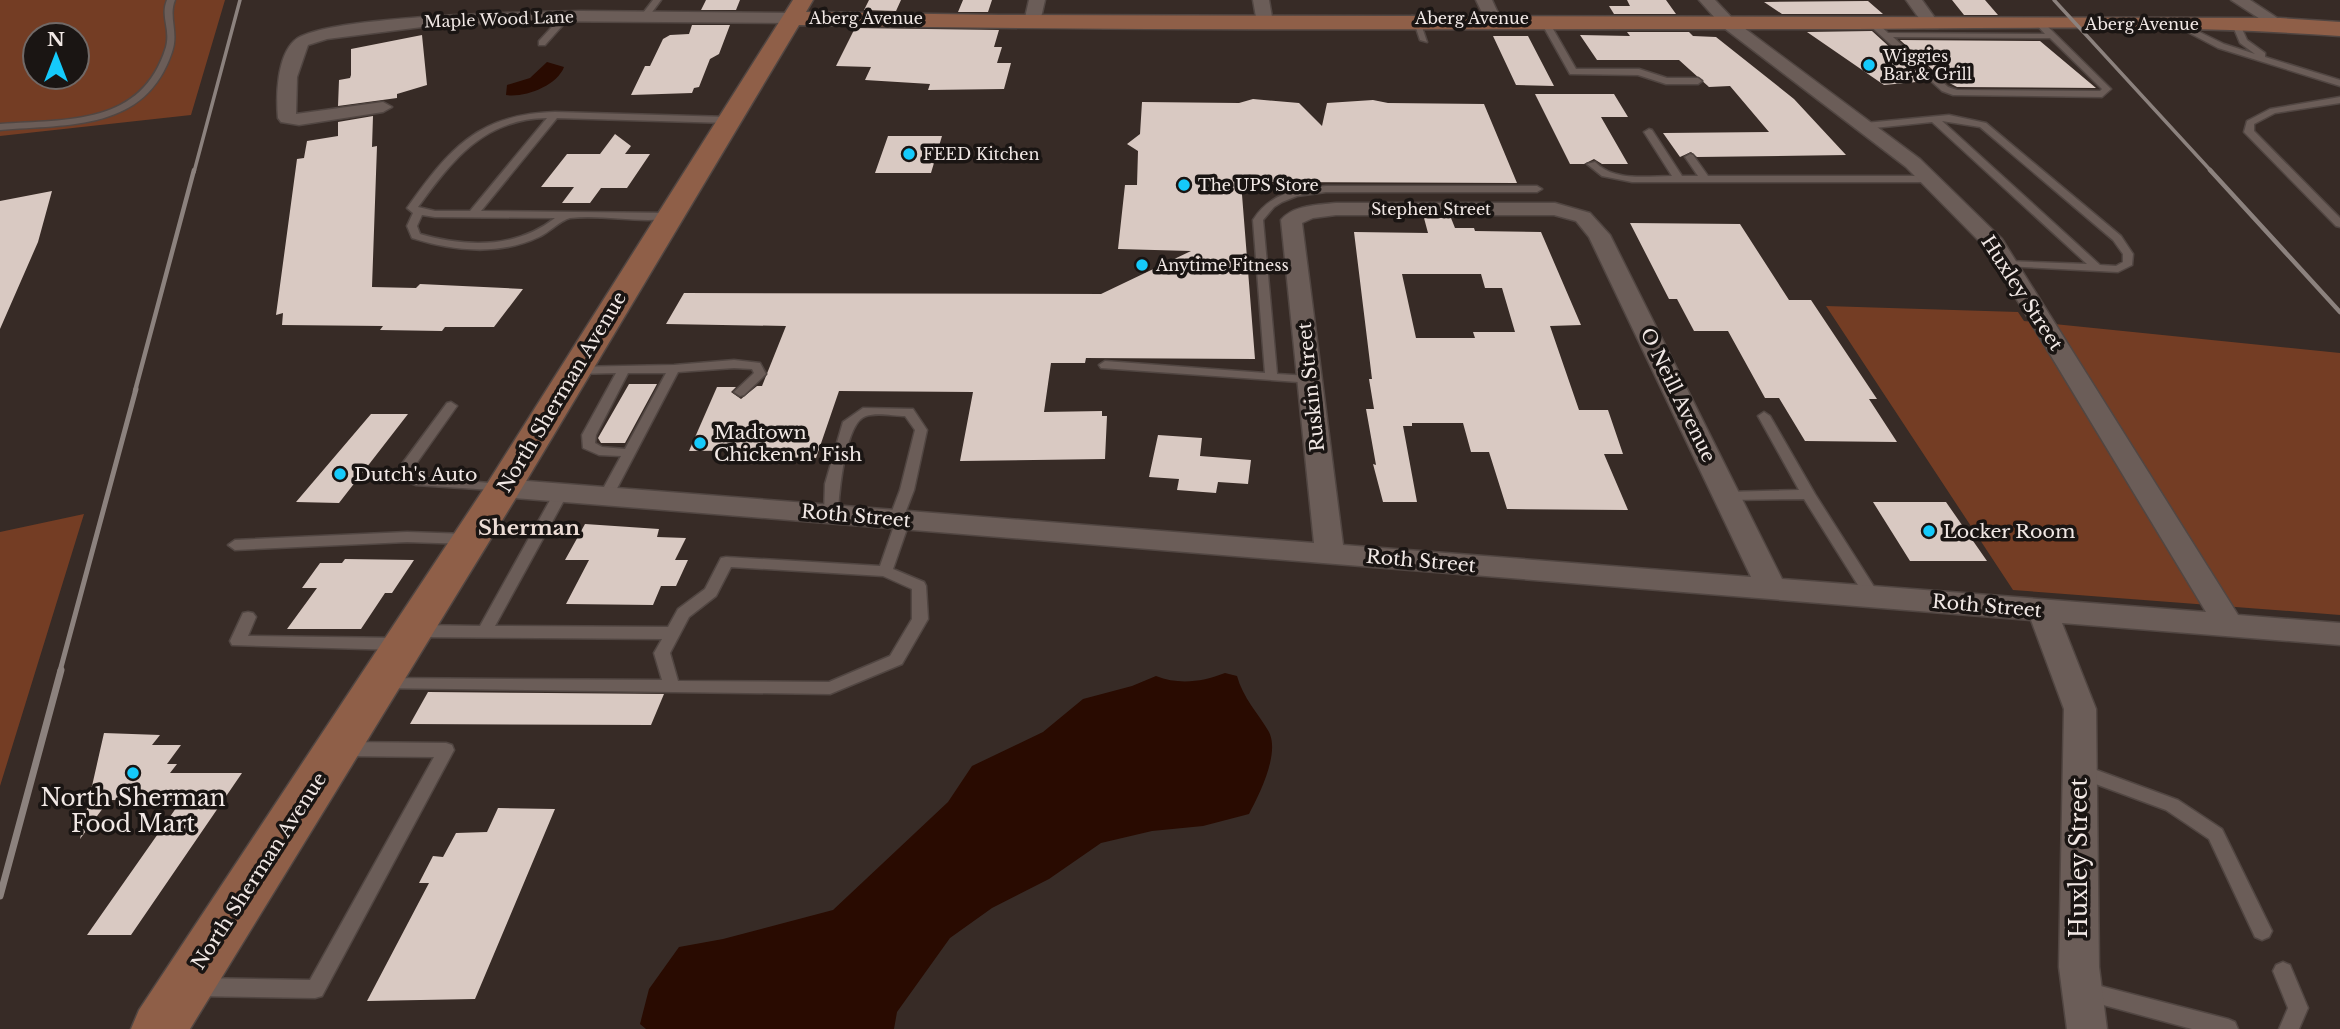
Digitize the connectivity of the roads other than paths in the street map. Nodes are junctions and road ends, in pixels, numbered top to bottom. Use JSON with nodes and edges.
{"nodes":[{"id":1,"x":171,"y":0,"type":"edge"},
{"id":2,"x":657,"y":0,"type":"edge"},
{"id":3,"x":1707,"y":0,"type":"edge"},
{"id":4,"x":1914,"y":0,"type":"edge"},
{"id":5,"x":2239,"y":0,"type":"edge"},
{"id":6,"x":797,"y":9,"type":"edge"},
{"id":7,"x":1034,"y":13,"type":"edge"},
{"id":8,"x":1263,"y":13,"type":"edge"},
{"id":9,"x":1491,"y":14,"type":"edge"},
{"id":10,"x":566,"y":17,"type":"junction"},
{"id":11,"x":643,"y":17,"type":"junction"},
{"id":12,"x":1727,"y":22,"type":"junction"},
{"id":13,"x":1931,"y":23,"type":"junction"},
{"id":14,"x":2340,"y":23,"type":"edge"},
{"id":15,"x":1546,"y":24,"type":"junction"},
{"id":16,"x":2179,"y":24,"type":"junction"},
{"id":17,"x":2236,"y":24,"type":"junction"},
{"id":18,"x":2280,"y":25,"type":"junction"},
{"id":19,"x":1876,"y":27,"type":"junction"},
{"id":20,"x":2045,"y":29,"type":"junction"},
{"id":21,"x":2340,"y":29,"type":"edge"},
{"id":22,"x":542,"y":43,"type":"dead end"},
{"id":23,"x":2268,"y":61,"type":"junction"},
{"id":24,"x":1698,"y":81,"type":"dead end"},
{"id":25,"x":2340,"y":83,"type":"edge"},
{"id":26,"x":2340,"y":100,"type":"edge"},
{"id":27,"x":383,"y":107,"type":"dead end"},
{"id":28,"x":553,"y":117,"type":"junction"},
{"id":29,"x":1934,"y":119,"type":"junction"},
{"id":30,"x":729,"y":120,"type":"junction"},
{"id":31,"x":1865,"y":126,"type":"junction"},
{"id":32,"x":0,"y":127,"type":"edge"},
{"id":33,"x":1649,"y":132,"type":"dead end"},
{"id":34,"x":1690,"y":157,"type":"dead end"},
{"id":35,"x":1592,"y":164,"type":"dead end"},
{"id":36,"x":1679,"y":179,"type":"junction"},
{"id":37,"x":1705,"y":179,"type":"junction"},
{"id":38,"x":1930,"y":179,"type":"junction"},
{"id":39,"x":1537,"y":189,"type":"dead end"},
{"id":40,"x":1296,"y":193,"type":"junction"},
{"id":41,"x":1322,"y":210,"type":"junction"},
{"id":42,"x":419,"y":212,"type":"junction"},
{"id":43,"x":1571,"y":212,"type":"joint"},
{"id":44,"x":473,"y":214,"type":"junction"},
{"id":45,"x":565,"y":215,"type":"junction"},
{"id":46,"x":669,"y":216,"type":"junction"},
{"id":47,"x":1292,"y":220,"type":"joint"},
{"id":48,"x":2340,"y":224,"type":"edge"},
{"id":49,"x":2007,"y":264,"type":"junction"},
{"id":50,"x":2097,"y":268,"type":"junction"},
{"id":51,"x":1105,"y":365,"type":"dead end"},
{"id":52,"x":674,"y":369,"type":"junction"},
{"id":53,"x":574,"y":370,"type":"junction"},
{"id":54,"x":624,"y":370,"type":"junction"},
{"id":55,"x":1271,"y":377,"type":"junction"},
{"id":56,"x":1310,"y":380,"type":"junction"},
{"id":57,"x":740,"y":392,"type":"dead end"},
{"id":58,"x":451,"y":406,"type":"dead end"},
{"id":59,"x":1764,"y":416,"type":"dead end"},
{"id":60,"x":630,"y":453,"type":"junction"},
{"id":61,"x":503,"y":488,"type":"junction"},
{"id":62,"x":561,"y":493,"type":"junction"},
{"id":63,"x":1808,"y":494,"type":"junction"},
{"id":64,"x":606,"y":496,"type":"junction"},
{"id":65,"x":1727,"y":496,"type":"junction"},
{"id":66,"x":831,"y":514,"type":"junction"},
{"id":67,"x":900,"y":520,"type":"junction"},
{"id":68,"x":471,"y":540,"type":"junction"},
{"id":69,"x":235,"y":545,"type":"dead end"},
{"id":70,"x":1330,"y":554,"type":"junction"},
{"id":71,"x":885,"y":571,"type":"junction"},
{"id":72,"x":1772,"y":589,"type":"junction"},
{"id":73,"x":1873,"y":597,"type":"junction"},
{"id":74,"x":2042,"y":610,"type":"junction"},
{"id":75,"x":248,"y":617,"type":"dead end"},
{"id":76,"x":2229,"y":625,"type":"junction"},
{"id":77,"x":485,"y":631,"type":"junction"},
{"id":78,"x":673,"y":633,"type":"junction"},
{"id":79,"x":2340,"y":634,"type":"edge"},
{"id":80,"x":408,"y":637,"type":"junction"},
{"id":81,"x":378,"y":684,"type":"junction"},
{"id":82,"x":672,"y":687,"type":"junction"},
{"id":83,"x":337,"y":749,"type":"junction"},
{"id":84,"x":2080,"y":771,"type":"junction"},
{"id":85,"x":2262,"y":931,"type":"dead end"},
{"id":86,"x":2283,"y":971,"type":"dead end"},
{"id":87,"x":185,"y":987,"type":"junction"},
{"id":88,"x":2083,"y":990,"type":"junction"},
{"id":89,"x":159,"y":1029,"type":"edge"},
{"id":90,"x":2087,"y":1029,"type":"edge"},
{"id":91,"x":2228,"y":1029,"type":"edge"},
{"id":92,"x":2289,"y":1029,"type":"edge"}],
"edges":[{"from":1,"to":32,"type":"lane"},
{"from":2,"to":11,"type":"lane"},
{"from":3,"to":12,"type":"street","name":"Huxley Street"},
{"from":4,"to":13,"type":"street"},
{"from":5,"to":18,"type":"street"},
{"from":6,"to":7,"type":"street","name":"Aberg Avenue"},
{"from":6,"to":11,"type":"street","name":"Maple Wood Lane"},
{"from":6,"to":30,"type":"street","name":"North Sherman Avenue"},
{"from":7,"to":8,"type":"street","name":"Aberg Avenue"},
{"from":8,"to":9,"type":"street","name":"Aberg Avenue"},
{"from":9,"to":12,"type":"street","name":"Aberg Avenue"},
{"from":9,"to":15,"type":"street","name":"Aberg Avenue"},
{"from":10,"to":11,"type":"street","name":"Maple Wood Lane"},
{"from":10,"to":22,"type":"lane"},
{"from":10,"to":27,"type":"street","name":"Maple Wood Lane"},
{"from":12,"to":15,"type":"street","name":"Aberg Avenue"},
{"from":12,"to":19,"type":"street","name":"Aberg Avenue"},
{"from":12,"to":31,"type":"street","name":"Huxley Street"},
{"from":13,"to":19,"type":"street","name":"Aberg Avenue"},
{"from":13,"to":20,"type":"street","name":"Aberg Avenue"},
{"from":14,"to":18,"type":"street","name":"Aberg Avenue"},
{"from":15,"to":24,"type":"lane"},
{"from":16,"to":17,"type":"street","name":"Aberg Avenue"},
{"from":16,"to":20,"type":"street","name":"Aberg Avenue"},
{"from":16,"to":23,"type":"lane"},
{"from":17,"to":18,"type":"street","name":"Aberg Avenue"},
{"from":17,"to":23,"type":"lane"},
{"from":18,"to":21,"type":"street","name":"Aberg Avenue"},
{"from":19,"to":20,"type":"lane"},
{"from":19,"to":20,"type":"lane"},
{"from":23,"to":25,"type":"lane"},
{"from":26,"to":48,"type":"lane"},
{"from":28,"to":30,"type":"lane"},
{"from":28,"to":42,"type":"lane"},
{"from":28,"to":44,"type":"lane"},
{"from":29,"to":31,"type":"lane"},
{"from":29,"to":50,"type":"lane"},
{"from":29,"to":50,"type":"lane"},
{"from":30,"to":46,"type":"street","name":"North Sherman Avenue"},
{"from":31,"to":38,"type":"street","name":"Huxley Street"},
{"from":33,"to":36,"type":"lane"},
{"from":34,"to":37,"type":"lane"},
{"from":35,"to":36,"type":"lane"},
{"from":36,"to":37,"type":"lane"},
{"from":37,"to":38,"type":"lane"},
{"from":38,"to":49,"type":"street","name":"Huxley Street"},
{"from":39,"to":40,"type":"lane"},
{"from":40,"to":41,"type":"lane"},
{"from":40,"to":55,"type":"lane"},
{"from":41,"to":43,"type":"street","name":"Stephen Street"},
{"from":41,"to":47,"type":"street","name":"Stephen Street"},
{"from":42,"to":44,"type":"lane"},
{"from":42,"to":45,"type":"lane"},
{"from":43,"to":65,"type":"street","name":"O Neill Avenue"},
{"from":44,"to":45,"type":"lane"},
{"from":45,"to":46,"type":"lane"},
{"from":46,"to":53,"type":"street","name":"North Sherman Avenue"},
{"from":47,"to":56,"type":"street","name":"Ruskin Street"},
{"from":49,"to":50,"type":"lane"},
{"from":49,"to":76,"type":"street","name":"Huxley Street"},
{"from":51,"to":55,"type":"lane"},
{"from":52,"to":54,"type":"lane"},
{"from":52,"to":57,"type":"lane"},
{"from":52,"to":60,"type":"lane"},
{"from":53,"to":54,"type":"lane"},
{"from":53,"to":61,"type":"street","name":"North Sherman Avenue"},
{"from":54,"to":60,"type":"lane"},
{"from":55,"to":56,"type":"lane"},
{"from":56,"to":70,"type":"street","name":"Ruskin Street"},
{"from":58,"to":61,"type":"lane"},
{"from":59,"to":63,"type":"lane"},
{"from":60,"to":64,"type":"lane"},
{"from":61,"to":62,"type":"street","name":"Roth Street"},
{"from":61,"to":68,"type":"street","name":"North Sherman Avenue"},
{"from":62,"to":64,"type":"street","name":"Roth Street"},
{"from":62,"to":77,"type":"lane"},
{"from":63,"to":65,"type":"lane"},
{"from":63,"to":73,"type":"lane"},
{"from":64,"to":66,"type":"street","name":"Roth Street"},
{"from":65,"to":72,"type":"street","name":"O Neill Avenue"},
{"from":66,"to":67,"type":"street","name":"Roth Street"},
{"from":66,"to":67,"type":"lane"},
{"from":67,"to":70,"type":"street","name":"Roth Street"},
{"from":67,"to":71,"type":"lane"},
{"from":68,"to":69,"type":"lane"},
{"from":68,"to":80,"type":"street","name":"North Sherman Avenue"},
{"from":70,"to":72,"type":"street","name":"Roth Street"},
{"from":71,"to":78,"type":"lane"},
{"from":71,"to":82,"type":"lane"},
{"from":72,"to":73,"type":"street","name":"Roth Street"},
{"from":73,"to":74,"type":"street","name":"Roth Street"},
{"from":74,"to":76,"type":"street","name":"Roth Street"},
{"from":74,"to":84,"type":"street","name":"Huxley Street"},
{"from":75,"to":80,"type":"lane"},
{"from":76,"to":79,"type":"street","name":"Roth Street"},
{"from":77,"to":78,"type":"lane"},
{"from":77,"to":80,"type":"lane"},
{"from":78,"to":82,"type":"lane"},
{"from":80,"to":81,"type":"street","name":"North Sherman Avenue"},
{"from":81,"to":82,"type":"lane"},
{"from":81,"to":83,"type":"street","name":"North Sherman Avenue"},
{"from":83,"to":87,"type":"street","name":"North Sherman Avenue"},
{"from":83,"to":87,"type":"lane"},
{"from":84,"to":85,"type":"lane"},
{"from":84,"to":88,"type":"street","name":"Huxley Street"},
{"from":86,"to":92,"type":"lane"},
{"from":87,"to":89,"type":"street","name":"North Sherman Avenue"},
{"from":88,"to":90,"type":"street","name":"Huxley Street"},
{"from":88,"to":91,"type":"lane"}]}
